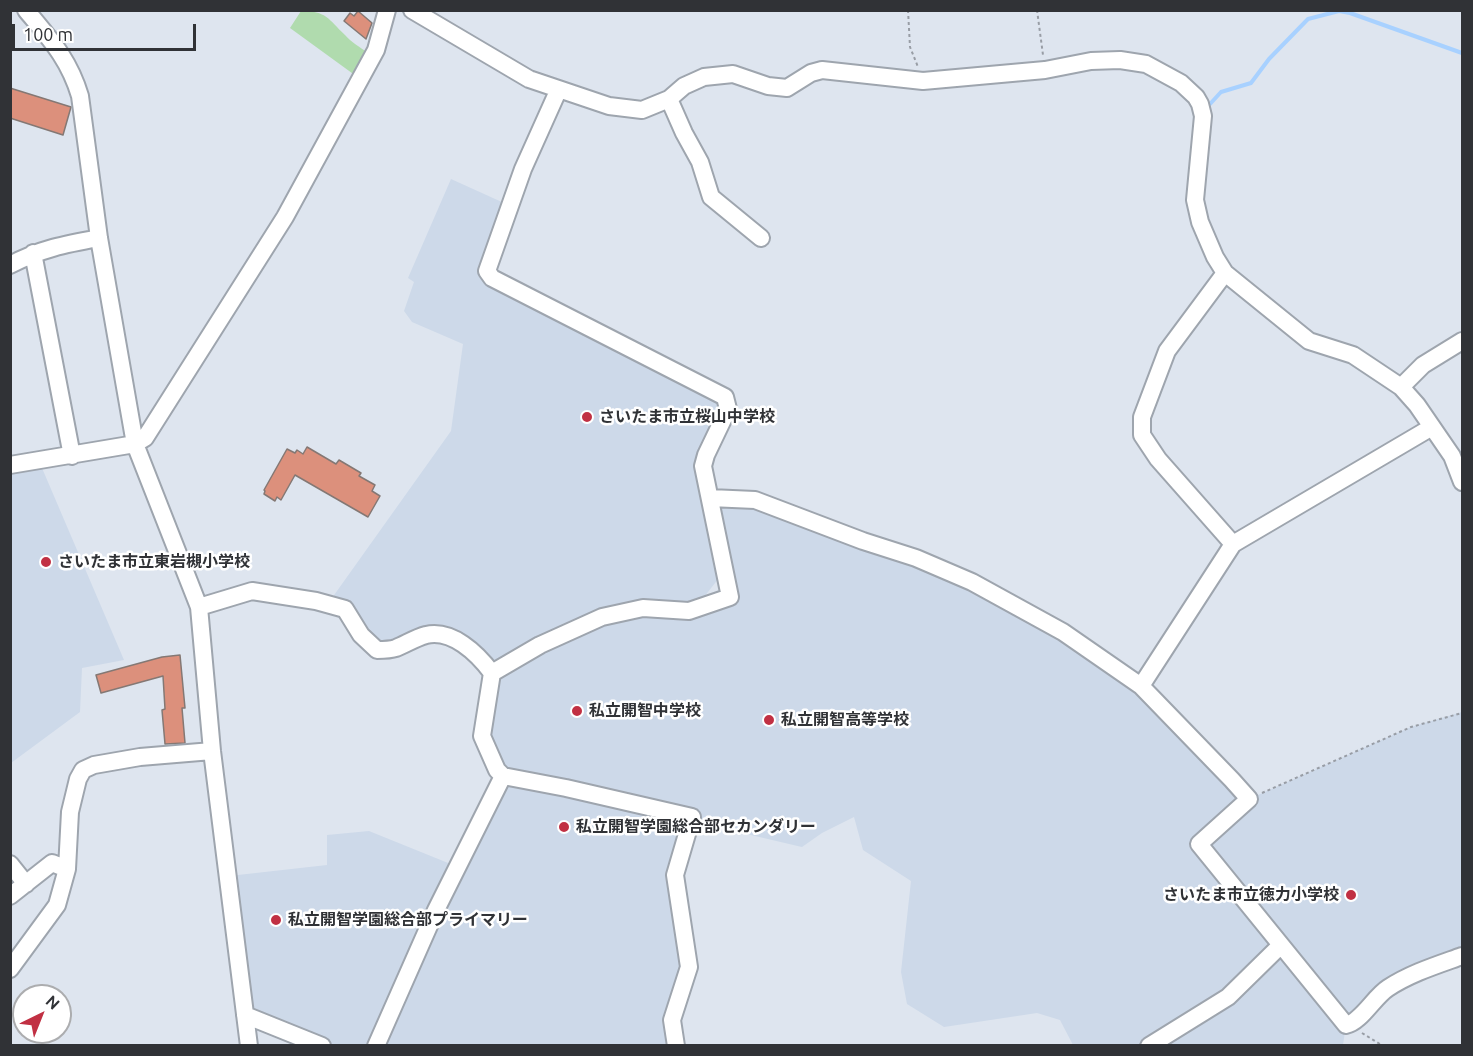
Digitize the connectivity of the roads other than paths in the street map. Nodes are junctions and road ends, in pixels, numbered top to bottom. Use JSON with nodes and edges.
{"nodes":[{"id":1,"x":26,"y":10,"type":"edge"},
{"id":2,"x":387,"y":10,"type":"edge"},
{"id":3,"x":412,"y":10,"type":"edge"},
{"id":4,"x":558,"y":91,"type":"junction"},
{"id":5,"x":669,"y":99,"type":"junction"},
{"id":6,"x":99,"y":238,"type":"junction"},
{"id":7,"x":761,"y":238,"type":"dead end"},
{"id":8,"x":33,"y":253,"type":"junction"},
{"id":9,"x":10,"y":265,"type":"edge"},
{"id":10,"x":1225,"y":273,"type":"junction"},
{"id":11,"x":1462,"y":341,"type":"edge"},
{"id":12,"x":1401,"y":387,"type":"junction"},
{"id":13,"x":1432,"y":427,"type":"junction"},
{"id":14,"x":135,"y":444,"type":"junction"},
{"id":15,"x":72,"y":456,"type":"junction"},
{"id":16,"x":10,"y":465,"type":"edge"},
{"id":17,"x":1462,"y":482,"type":"edge"},
{"id":18,"x":710,"y":498,"type":"junction"},
{"id":19,"x":1233,"y":544,"type":"junction"},
{"id":20,"x":199,"y":607,"type":"junction"},
{"id":21,"x":492,"y":672,"type":"junction"},
{"id":22,"x":1141,"y":686,"type":"junction"},
{"id":23,"x":212,"y":751,"type":"junction"},
{"id":24,"x":503,"y":776,"type":"junction"},
{"id":25,"x":10,"y":864,"type":"edge"},
{"id":26,"x":67,"y":869,"type":"junction"},
{"id":27,"x":26,"y":884,"type":"junction"},
{"id":28,"x":10,"y":896,"type":"edge"},
{"id":29,"x":1280,"y":946,"type":"junction"},
{"id":30,"x":1462,"y":956,"type":"edge"},
{"id":31,"x":10,"y":969,"type":"edge"},
{"id":32,"x":245,"y":1015,"type":"junction"},
{"id":33,"x":249,"y":1046,"type":"edge"},
{"id":34,"x":322,"y":1046,"type":"edge"},
{"id":35,"x":376,"y":1046,"type":"edge"},
{"id":36,"x":676,"y":1046,"type":"edge"},
{"id":37,"x":1149,"y":1046,"type":"edge"}],
"edges":[{"from":1,"to":6,"type":"street"},
{"from":2,"to":14,"type":"street"},
{"from":3,"to":4,"type":"street"},
{"from":4,"to":5,"type":"street"},
{"from":4,"to":18,"type":"street"},
{"from":5,"to":7,"type":"street"},
{"from":5,"to":10,"type":"street"},
{"from":6,"to":8,"type":"street"},
{"from":6,"to":14,"type":"street"},
{"from":8,"to":9,"type":"street"},
{"from":8,"to":15,"type":"street"},
{"from":10,"to":12,"type":"street"},
{"from":10,"to":19,"type":"street"},
{"from":11,"to":12,"type":"street"},
{"from":12,"to":13,"type":"street"},
{"from":13,"to":17,"type":"street"},
{"from":13,"to":19,"type":"street"},
{"from":14,"to":15,"type":"street"},
{"from":14,"to":20,"type":"street"},
{"from":15,"to":16,"type":"street"},
{"from":18,"to":21,"type":"street"},
{"from":18,"to":22,"type":"street"},
{"from":19,"to":22,"type":"street"},
{"from":20,"to":21,"type":"street"},
{"from":20,"to":23,"type":"street"},
{"from":21,"to":24,"type":"street"},
{"from":22,"to":29,"type":"street"},
{"from":23,"to":26,"type":"street"},
{"from":23,"to":32,"type":"street"},
{"from":24,"to":35,"type":"street"},
{"from":24,"to":36,"type":"street"},
{"from":25,"to":27,"type":"street"},
{"from":26,"to":27,"type":"street"},
{"from":26,"to":31,"type":"street"},
{"from":27,"to":28,"type":"street"},
{"from":29,"to":30,"type":"street"},
{"from":29,"to":37,"type":"street"},
{"from":32,"to":33,"type":"street"},
{"from":32,"to":34,"type":"street"}]}
